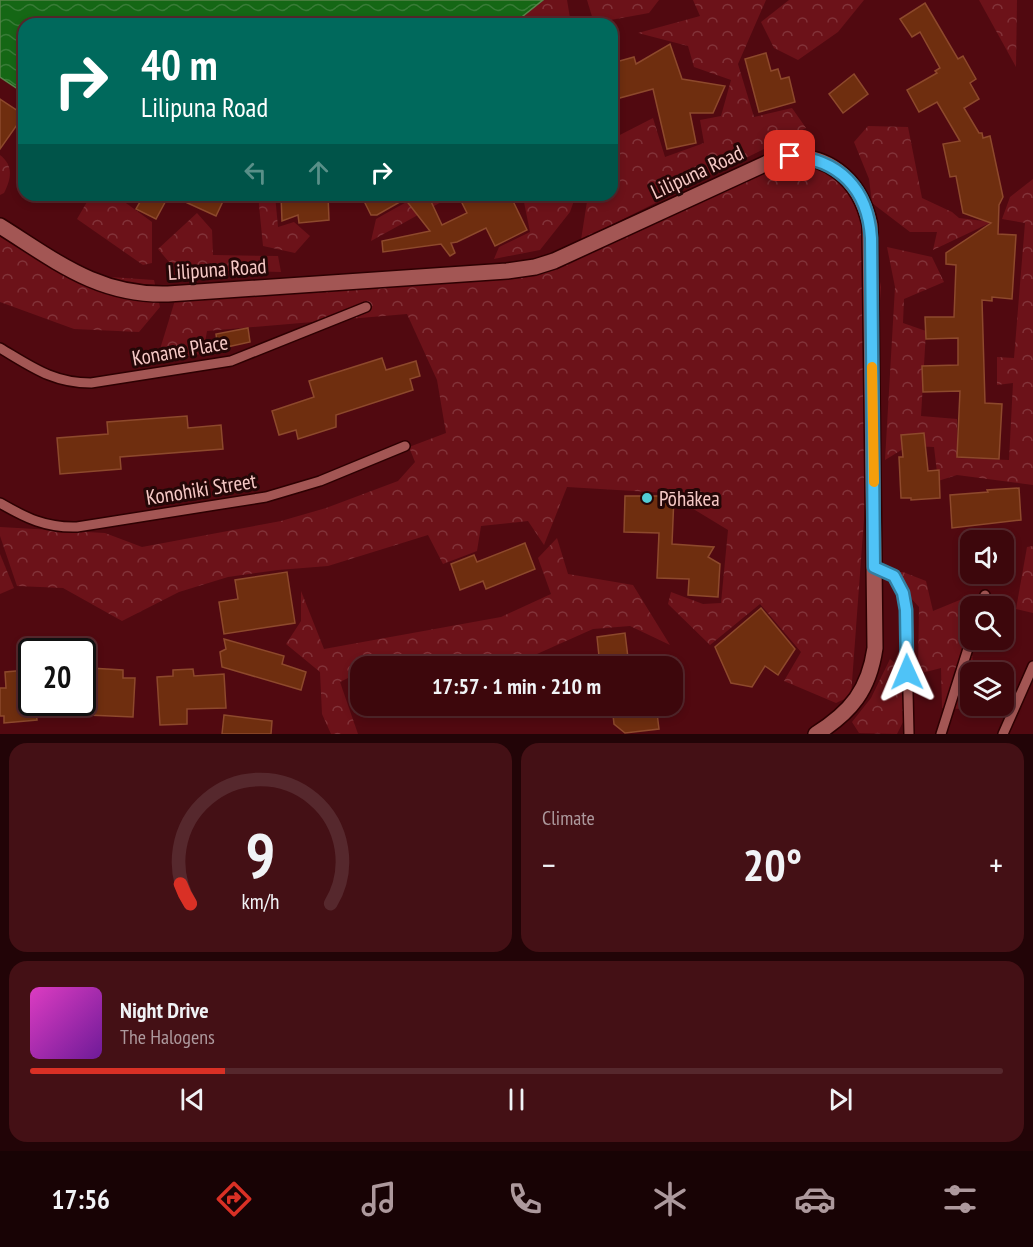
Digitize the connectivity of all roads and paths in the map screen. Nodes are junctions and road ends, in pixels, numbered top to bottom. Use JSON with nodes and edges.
{"nodes":[{"id":1,"x":0,"y":226,"type":"edge"},
{"id":2,"x":366,"y":308,"type":"dead end"},
{"id":3,"x":0,"y":348,"type":"edge"},
{"id":4,"x":405,"y":446,"type":"dead end"},
{"id":5,"x":0,"y":503,"type":"edge"},
{"id":6,"x":874,"y":567,"type":"junction"},
{"id":7,"x":968,"y":650,"type":"edge"},
{"id":8,"x":1033,"y":666,"type":"edge"},
{"id":9,"x":816,"y":734,"type":"edge"},
{"id":10,"x":909,"y":734,"type":"edge"},
{"id":11,"x":941,"y":734,"type":"edge"},
{"id":12,"x":1003,"y":734,"type":"edge"}],
"edges":[{"from":1,"to":6,"type":"street","name":"Lilipuna Road"},
{"from":2,"to":3,"type":"lane","name":"Konane Place"},
{"from":4,"to":5,"type":"lane","name":"Konohiki Street"},
{"from":6,"to":9,"type":"street","name":"Lilipuna Road"},
{"from":6,"to":10,"type":"lane"},
{"from":7,"to":11,"type":"lane"},
{"from":8,"to":12,"type":"lane"}]}
